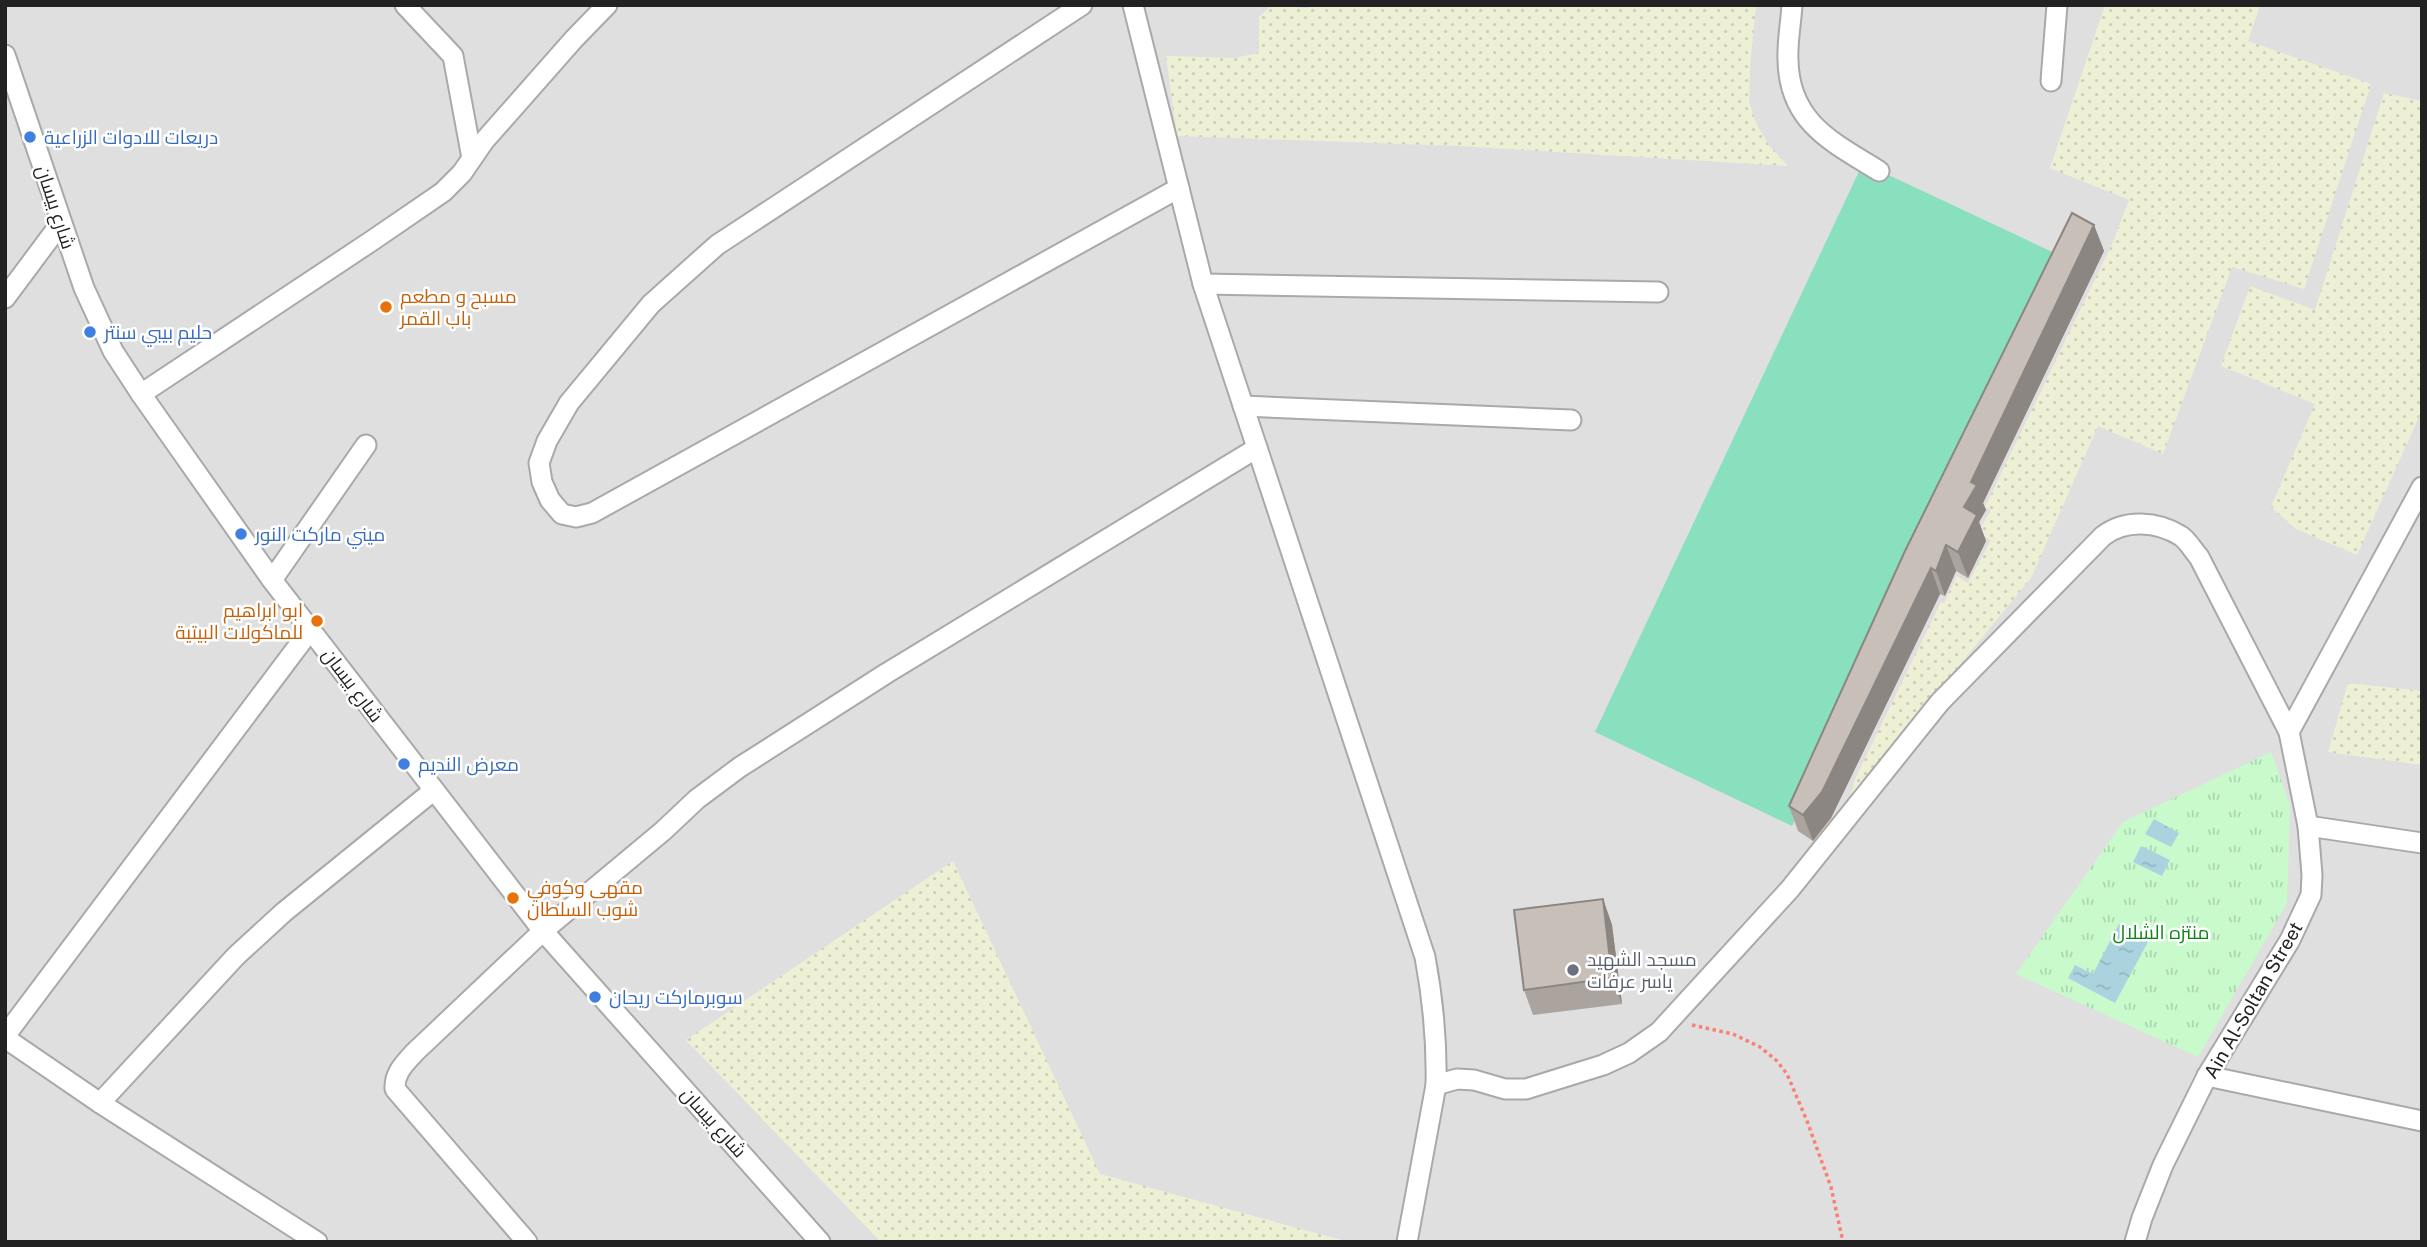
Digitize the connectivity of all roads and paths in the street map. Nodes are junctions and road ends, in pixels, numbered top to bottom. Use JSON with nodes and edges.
{"nodes":[{"id":1,"x":405,"y":5,"type":"edge"},
{"id":2,"x":607,"y":5,"type":"edge"},
{"id":3,"x":1082,"y":5,"type":"edge"},
{"id":4,"x":1133,"y":5,"type":"edge"},
{"id":5,"x":1792,"y":5,"type":"edge"},
{"id":6,"x":2057,"y":5,"type":"edge"},
{"id":7,"x":5,"y":55,"type":"edge"},
{"id":8,"x":2051,"y":81,"type":"dead end"},
{"id":9,"x":472,"y":158,"type":"junction"},
{"id":10,"x":1879,"y":171,"type":"dead end"},
{"id":11,"x":1179,"y":188,"type":"junction"},
{"id":12,"x":61,"y":223,"type":"junction"},
{"id":13,"x":1203,"y":284,"type":"junction"},
{"id":14,"x":1658,"y":292,"type":"dead end"},
{"id":15,"x":5,"y":298,"type":"edge"},
{"id":16,"x":141,"y":394,"type":"junction"},
{"id":17,"x":1243,"y":406,"type":"junction"},
{"id":18,"x":1571,"y":420,"type":"dead end"},
{"id":19,"x":366,"y":445,"type":"dead end"},
{"id":20,"x":1257,"y":448,"type":"junction"},
{"id":21,"x":2422,"y":487,"type":"edge"},
{"id":22,"x":272,"y":580,"type":"junction"},
{"id":23,"x":311,"y":629,"type":"junction"},
{"id":24,"x":2289,"y":732,"type":"junction"},
{"id":25,"x":433,"y":791,"type":"junction"},
{"id":26,"x":2308,"y":826,"type":"junction"},
{"id":27,"x":2422,"y":843,"type":"edge"},
{"id":28,"x":543,"y":931,"type":"junction"},
{"id":29,"x":1670,"y":1020,"type":"junction"},
{"id":30,"x":6,"y":1037,"type":"edge"},
{"id":31,"x":2207,"y":1076,"type":"junction"},
{"id":32,"x":1436,"y":1085,"type":"junction"},
{"id":33,"x":100,"y":1103,"type":"junction"},
{"id":34,"x":2422,"y":1121,"type":"edge"},
{"id":35,"x":317,"y":1242,"type":"edge"},
{"id":36,"x":527,"y":1242,"type":"edge"},
{"id":37,"x":820,"y":1242,"type":"edge"},
{"id":38,"x":1407,"y":1242,"type":"edge"},
{"id":39,"x":1843,"y":1242,"type":"edge"},
{"id":40,"x":2135,"y":1242,"type":"edge"}],
"edges":[{"from":1,"to":9,"type":"street"},
{"from":2,"to":9,"type":"street"},
{"from":3,"to":11,"type":"street"},
{"from":4,"to":11,"type":"street"},
{"from":5,"to":10,"type":"street"},
{"from":6,"to":8,"type":"street"},
{"from":7,"to":12,"type":"street","name":"شارع بيسان"},
{"from":9,"to":16,"type":"street"},
{"from":11,"to":13,"type":"street"},
{"from":12,"to":15,"type":"street"},
{"from":12,"to":16,"type":"street","name":"شارع بيسان"},
{"from":13,"to":14,"type":"street"},
{"from":13,"to":17,"type":"street"},
{"from":16,"to":22,"type":"street","name":"شارع بيسان"},
{"from":17,"to":18,"type":"street"},
{"from":17,"to":20,"type":"street"},
{"from":19,"to":22,"type":"street"},
{"from":20,"to":28,"type":"street"},
{"from":20,"to":32,"type":"street"},
{"from":21,"to":24,"type":"street"},
{"from":22,"to":23,"type":"street","name":"شارع بيسان"},
{"from":23,"to":25,"type":"street","name":"شارع بيسان"},
{"from":23,"to":30,"type":"street"},
{"from":24,"to":26,"type":"street","name":"Ain Al-Soltan Street"},
{"from":24,"to":29,"type":"street","name":"Ain Al-Soltan Street"},
{"from":25,"to":28,"type":"street","name":"شارع بيسان"},
{"from":25,"to":33,"type":"street"},
{"from":26,"to":27,"type":"street"},
{"from":26,"to":31,"type":"street","name":"Ain Al-Soltan Street"},
{"from":28,"to":36,"type":"street"},
{"from":28,"to":37,"type":"street","name":"شارع بيسان"},
{"from":29,"to":32,"type":"street","name":"Ain Al-Soltan Street"},
{"from":29,"to":39,"type":"path"},
{"from":30,"to":33,"type":"street"},
{"from":31,"to":34,"type":"street"},
{"from":31,"to":40,"type":"street","name":"Ain Al-Soltan Street"},
{"from":32,"to":38,"type":"street"},
{"from":33,"to":35,"type":"street"}]}
